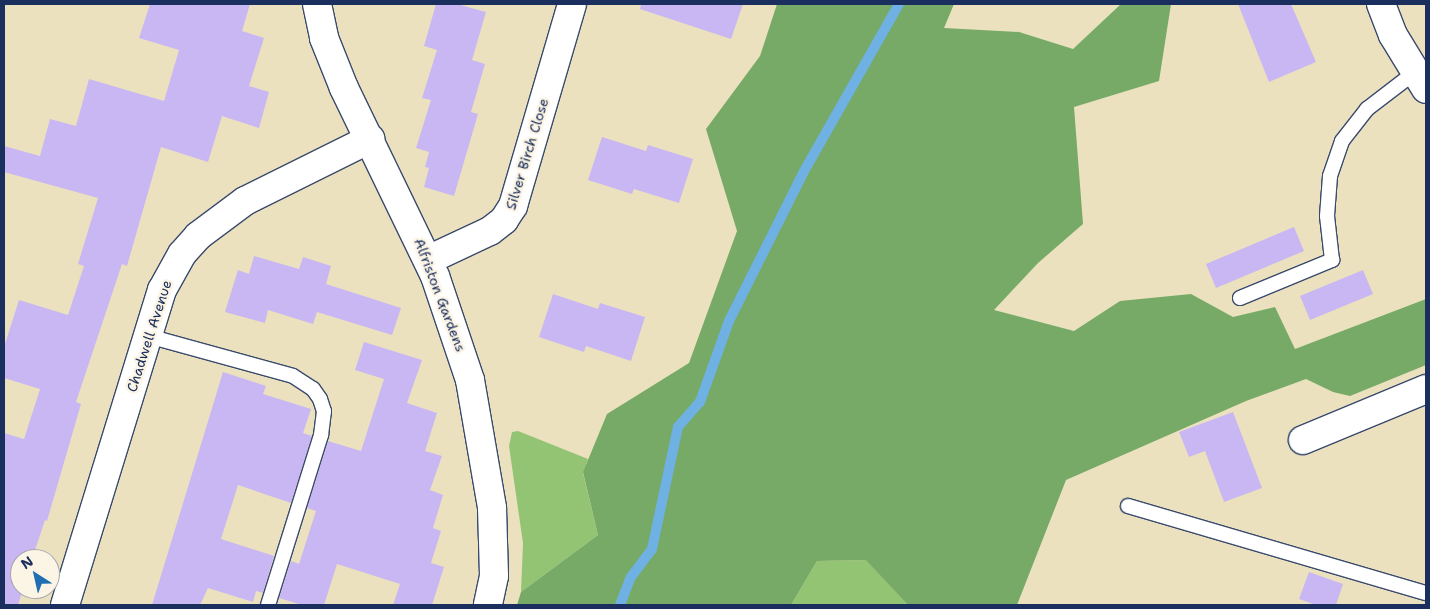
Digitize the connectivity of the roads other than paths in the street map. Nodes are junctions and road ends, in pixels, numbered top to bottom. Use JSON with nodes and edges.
{"nodes":[{"id":1,"x":317,"y":4,"type":"edge"},
{"id":2,"x":572,"y":4,"type":"edge"},
{"id":3,"x":1382,"y":4,"type":"edge"},
{"id":4,"x":1420,"y":81,"type":"edge"},
{"id":5,"x":370,"y":139,"type":"junction"},
{"id":6,"x":428,"y":260,"type":"junction"},
{"id":7,"x":1240,"y":298,"type":"dead end"},
{"id":8,"x":148,"y":336,"type":"junction"},
{"id":9,"x":1426,"y":389,"type":"edge"},
{"id":10,"x":1303,"y":440,"type":"dead end"},
{"id":11,"x":1128,"y":506,"type":"dead end"},
{"id":12,"x":1426,"y":593,"type":"edge"},
{"id":13,"x":65,"y":605,"type":"edge"},
{"id":14,"x":268,"y":605,"type":"edge"},
{"id":15,"x":488,"y":605,"type":"edge"}],
"edges":[{"from":1,"to":5,"type":"street","name":"Alfriston Gardens"},
{"from":2,"to":6,"type":"street","name":"Silver Birch Close"},
{"from":3,"to":4,"type":"street"},
{"from":4,"to":7,"type":"lane"},
{"from":5,"to":6,"type":"street","name":"Alfriston Gardens"},
{"from":5,"to":8,"type":"street","name":"Chadwell Avenue"},
{"from":6,"to":15,"type":"street","name":"Alfriston Gardens"},
{"from":8,"to":13,"type":"street","name":"Chadwell Avenue"},
{"from":8,"to":14,"type":"lane"},
{"from":9,"to":10,"type":"street"},
{"from":11,"to":12,"type":"lane"}]}
